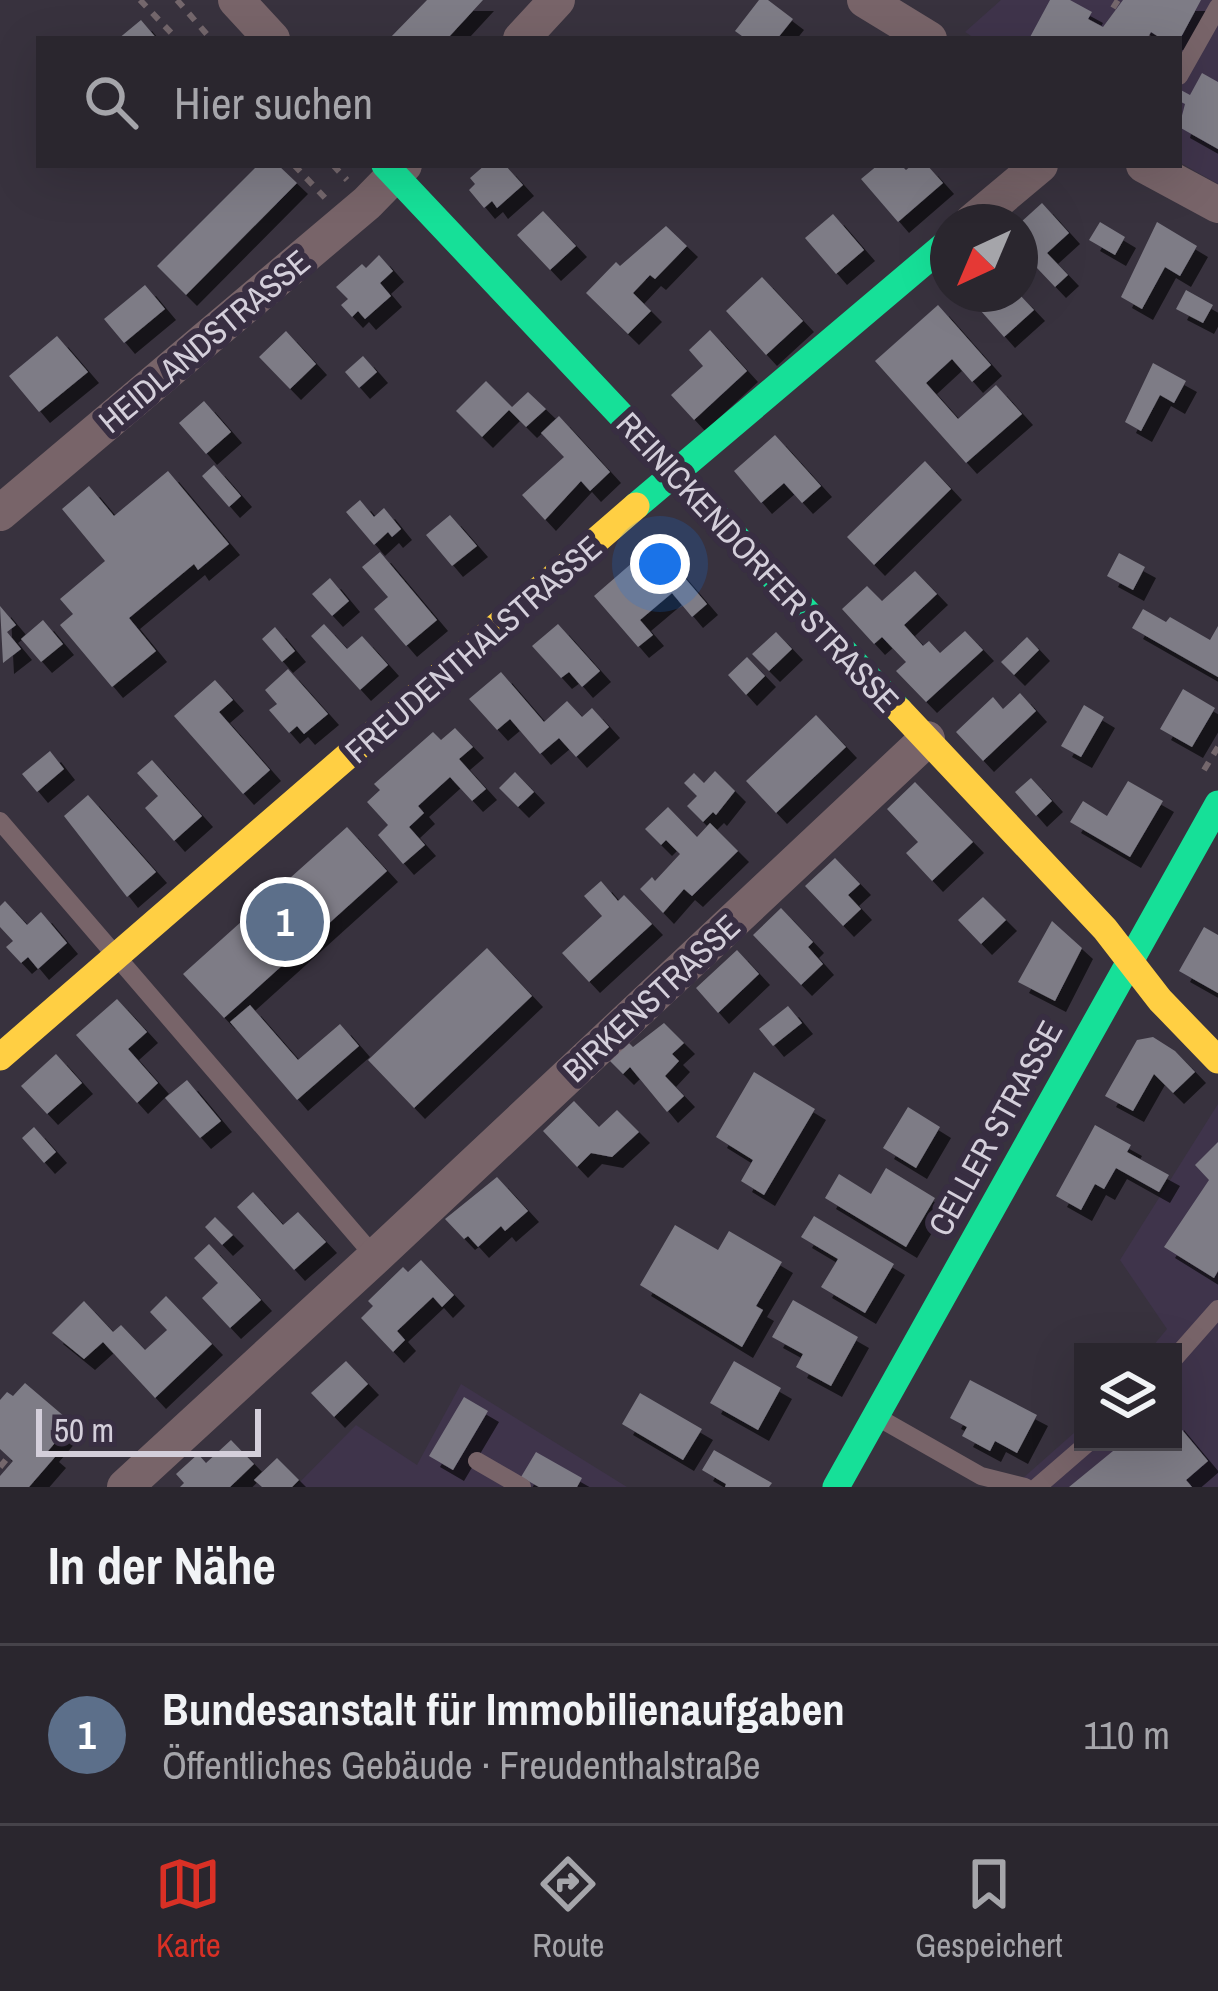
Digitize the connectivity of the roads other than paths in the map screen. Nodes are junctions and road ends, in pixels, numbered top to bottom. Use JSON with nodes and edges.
{"nodes":[{"id":1,"x":236,"y":0,"type":"edge"},
{"id":2,"x":557,"y":0,"type":"edge"},
{"id":3,"x":865,"y":0,"type":"edge"},
{"id":4,"x":1218,"y":7,"type":"edge"},
{"id":5,"x":269,"y":36,"type":"edge"},
{"id":6,"x":523,"y":36,"type":"edge"},
{"id":7,"x":924,"y":36,"type":"edge"},
{"id":8,"x":1182,"y":71,"type":"edge"},
{"id":9,"x":1036,"y":168,"type":"edge"},
{"id":10,"x":1150,"y":168,"type":"edge"},
{"id":11,"x":394,"y":169,"type":"edge"},
{"id":12,"x":993,"y":204,"type":"edge"},
{"id":13,"x":1218,"y":205,"type":"edge"},
{"id":14,"x":930,"y":257,"type":"edge"},
{"id":15,"x":674,"y":473,"type":"junction"},
{"id":16,"x":8,"y":492,"type":"edge"},
{"id":17,"x":927,"y":739,"type":"junction"},
{"id":18,"x":1218,"y":804,"type":"edge"},
{"id":19,"x":0,"y":821,"type":"edge"},
{"id":20,"x":117,"y":959,"type":"junction"},
{"id":21,"x":1130,"y":960,"type":"junction"},
{"id":22,"x":0,"y":1057,"type":"edge"},
{"id":23,"x":1218,"y":1060,"type":"edge"},
{"id":24,"x":375,"y":1257,"type":"junction"},
{"id":25,"x":1218,"y":1310,"type":"edge"},
{"id":26,"x":1182,"y":1350,"type":"edge"},
{"id":27,"x":876,"y":1416,"type":"junction"},
{"id":28,"x":1079,"y":1451,"type":"edge"},
{"id":29,"x":477,"y":1461,"type":"dead end"},
{"id":30,"x":124,"y":1487,"type":"edge"},
{"id":31,"x":522,"y":1487,"type":"edge"},
{"id":32,"x":836,"y":1487,"type":"edge"},
{"id":33,"x":1025,"y":1487,"type":"edge"},
{"id":34,"x":1037,"y":1487,"type":"edge"}],
"edges":[{"from":1,"to":5,"type":"street"},
{"from":2,"to":6,"type":"street"},
{"from":3,"to":7,"type":"street"},
{"from":4,"to":8,"type":"lane"},
{"from":9,"to":12,"type":"street"},
{"from":10,"to":13,"type":"street"},
{"from":11,"to":15,"type":"street","name":"REINICKENDORFER STRASSE"},
{"from":11,"to":16,"type":"street","name":"HEIDLANDSTRASSE"},
{"from":14,"to":15,"type":"street","name":"FREUDENTHALSTRASSE"},
{"from":15,"to":17,"type":"street","name":"REINICKENDORFER STRASSE"},
{"from":15,"to":20,"type":"street","name":"FREUDENTHALSTRASSE"},
{"from":17,"to":21,"type":"street","name":"REINICKENDORFER STRASSE"},
{"from":17,"to":24,"type":"street","name":"BIRKENSTRASSE"},
{"from":18,"to":21,"type":"street","name":"CELLER STRASSE"},
{"from":19,"to":20,"type":"lane"},
{"from":20,"to":22,"type":"street","name":"FREUDENTHALSTRASSE"},
{"from":20,"to":24,"type":"lane"},
{"from":21,"to":23,"type":"street","name":"REINICKENDORFER STRASSE"},
{"from":21,"to":27,"type":"street","name":"CELLER STRASSE"},
{"from":24,"to":30,"type":"street","name":"BIRKENSTRASSE"},
{"from":25,"to":26,"type":"lane"},
{"from":27,"to":32,"type":"street","name":"CELLER STRASSE"},
{"from":27,"to":33,"type":"lane"},
{"from":28,"to":34,"type":"lane"},
{"from":29,"to":31,"type":"lane"}]}
